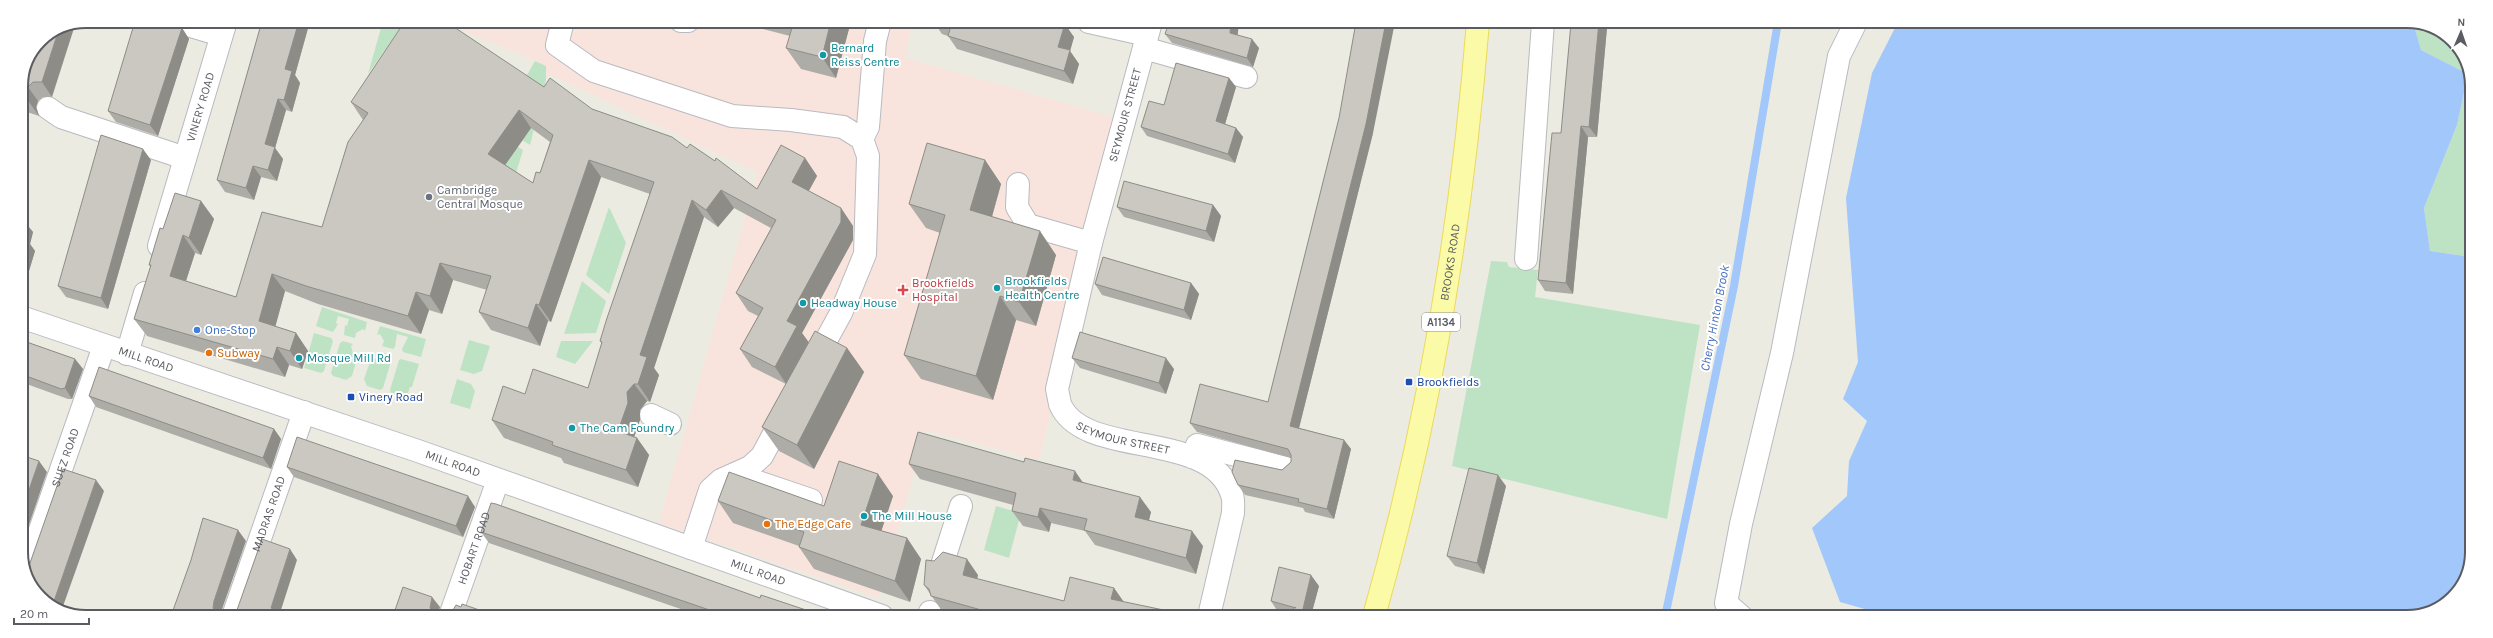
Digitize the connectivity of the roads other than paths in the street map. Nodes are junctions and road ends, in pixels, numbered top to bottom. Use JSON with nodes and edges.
{"nodes":[{"id":1,"x":224,"y":28,"type":"edge"},
{"id":2,"x":561,"y":28,"type":"edge"},
{"id":3,"x":878,"y":28,"type":"edge"},
{"id":4,"x":1116,"y":28,"type":"edge"},
{"id":5,"x":1477,"y":28,"type":"edge"},
{"id":6,"x":1543,"y":28,"type":"edge"},
{"id":7,"x":1853,"y":28,"type":"edge"},
{"id":8,"x":1147,"y":35,"type":"edge"},
{"id":9,"x":1246,"y":77,"type":"dead end"},
{"id":10,"x":48,"y":108,"type":"dead end"},
{"id":11,"x":862,"y":139,"type":"junction"},
{"id":12,"x":185,"y":158,"type":"junction"},
{"id":13,"x":1018,"y":184,"type":"dead end"},
{"id":14,"x":1091,"y":243,"type":"junction"},
{"id":15,"x":1526,"y":259,"type":"dead end"},
{"id":16,"x":28,"y":319,"type":"edge"},
{"id":17,"x":104,"y":346,"type":"junction"},
{"id":18,"x":127,"y":354,"type":"junction"},
{"id":19,"x":304,"y":412,"type":"junction"},
{"id":20,"x":1192,"y":456,"type":"junction"},
{"id":21,"x":1286,"y":468,"type":"edge"},
{"id":22,"x":737,"y":475,"type":"junction"},
{"id":23,"x":498,"y":480,"type":"junction"},
{"id":24,"x":811,"y":500,"type":"edge"},
{"id":25,"x":961,"y":506,"type":"dead end"},
{"id":26,"x":691,"y":548,"type":"junction"},
{"id":27,"x":29,"y":561,"type":"edge"},
{"id":28,"x":942,"y":565,"type":"edge"},
{"id":29,"x":234,"y":610,"type":"edge"},
{"id":30,"x":452,"y":610,"type":"edge"},
{"id":31,"x":865,"y":610,"type":"edge"},
{"id":32,"x":1210,"y":610,"type":"edge"},
{"id":33,"x":1376,"y":610,"type":"edge"},
{"id":34,"x":1730,"y":610,"type":"edge"}],
"edges":[{"from":1,"to":12,"type":"street","name":"VINERY ROAD"},
{"from":2,"to":11,"type":"street"},
{"from":3,"to":11,"type":"street"},
{"from":4,"to":8,"type":"street"},
{"from":5,"to":33,"type":"main road","name":"BROOKS ROAD","number":"A1134"},
{"from":6,"to":15,"type":"street"},
{"from":7,"to":34,"type":"street"},
{"from":8,"to":9,"type":"street"},
{"from":8,"to":14,"type":"street","name":"SEYMOUR STREET"},
{"from":10,"to":12,"type":"street"},
{"from":11,"to":22,"type":"street"},
{"from":12,"to":18,"type":"street","name":"VINERY ROAD"},
{"from":13,"to":14,"type":"street"},
{"from":14,"to":20,"type":"street","name":"SEYMOUR STREET"},
{"from":16,"to":17,"type":"street","name":"MILL ROAD"},
{"from":17,"to":18,"type":"street","name":"MILL ROAD"},
{"from":17,"to":27,"type":"street","name":"SUEZ ROAD"},
{"from":18,"to":19,"type":"street","name":"MILL ROAD"},
{"from":19,"to":23,"type":"street","name":"MILL ROAD"},
{"from":19,"to":29,"type":"street","name":"MADRAS ROAD"},
{"from":20,"to":21,"type":"street"},
{"from":20,"to":32,"type":"street","name":"SEYMOUR STREET"},
{"from":22,"to":24,"type":"street"},
{"from":22,"to":26,"type":"street"},
{"from":23,"to":26,"type":"street","name":"MILL ROAD"},
{"from":23,"to":30,"type":"street","name":"HOBART ROAD"},
{"from":25,"to":28,"type":"street"},
{"from":26,"to":31,"type":"street","name":"MILL ROAD"}]}
